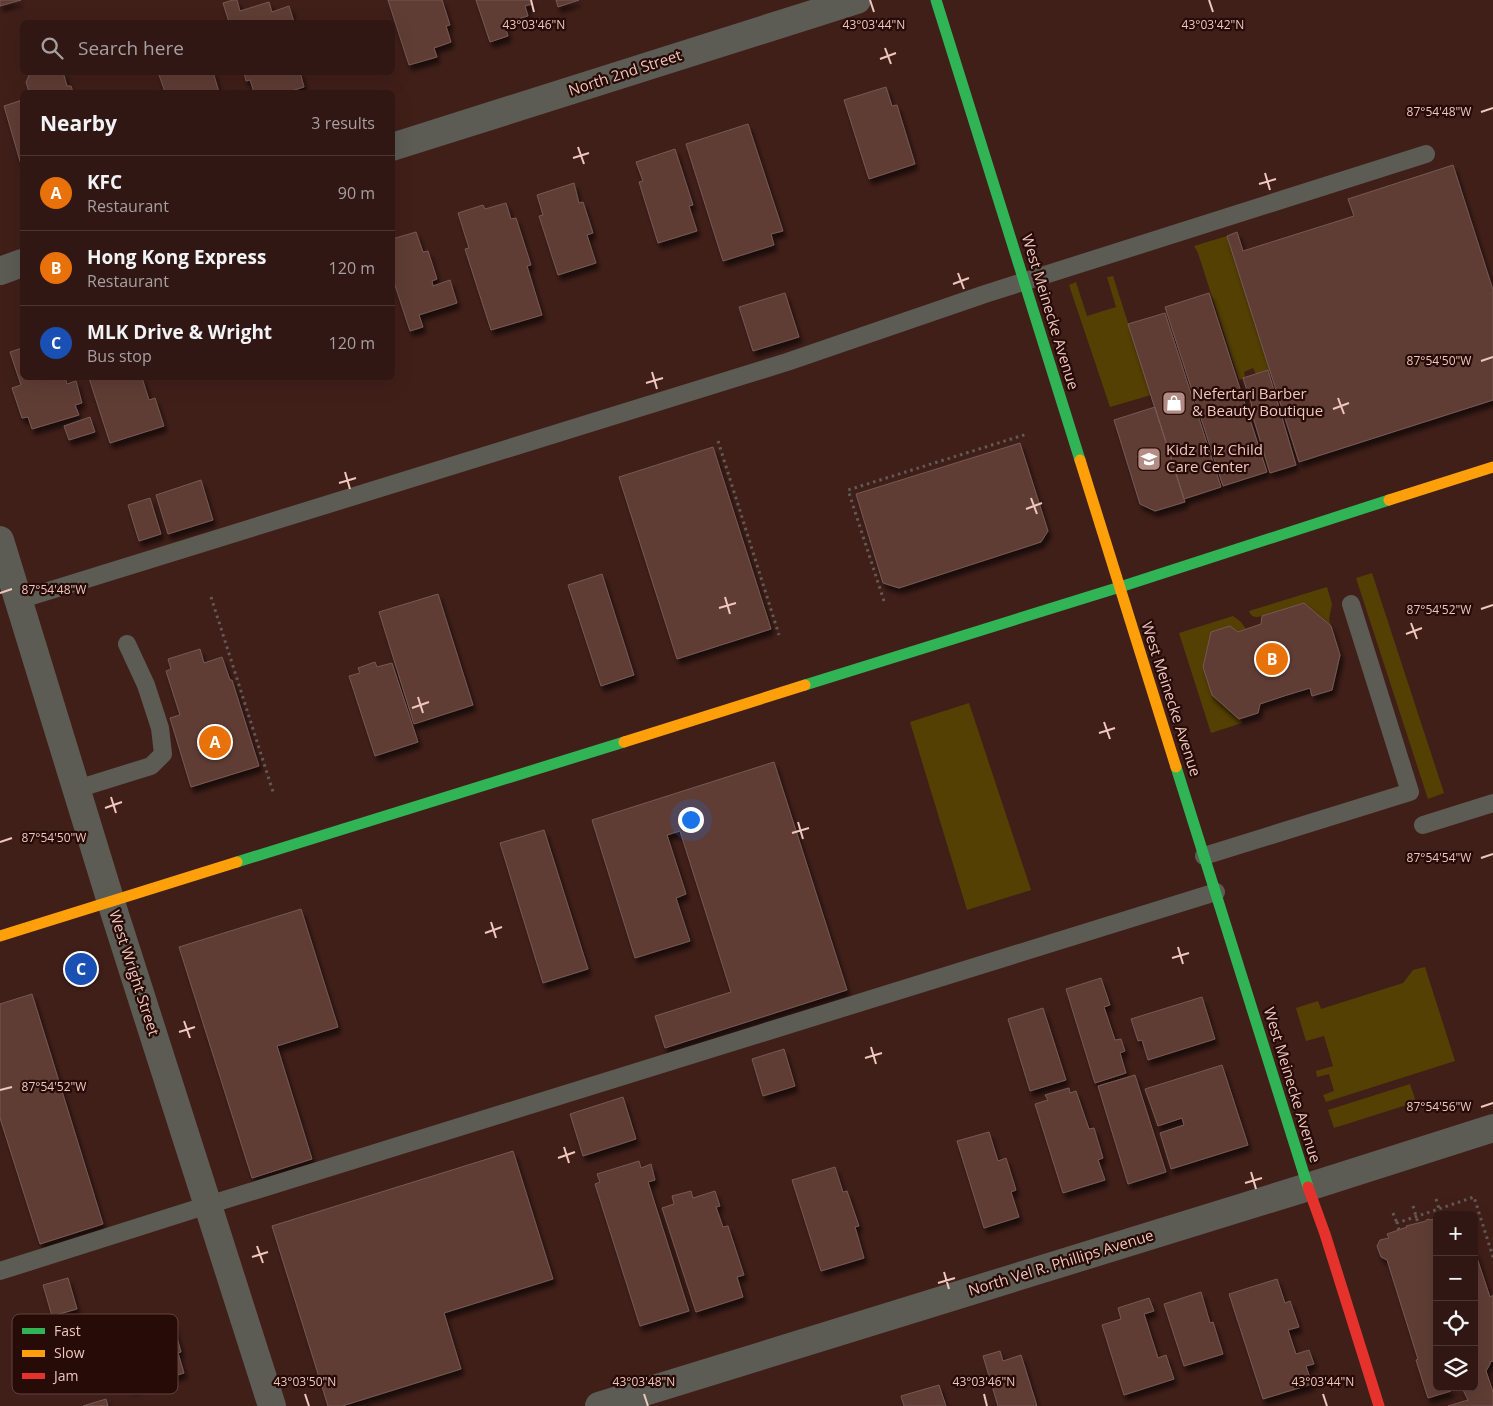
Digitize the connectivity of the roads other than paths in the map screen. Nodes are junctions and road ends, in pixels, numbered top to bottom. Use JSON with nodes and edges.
{"nodes":[{"id":1,"x":857,"y":0,"type":"edge"},
{"id":2,"x":936,"y":0,"type":"edge"},
{"id":3,"x":395,"y":146,"type":"edge"},
{"id":4,"x":1426,"y":154,"type":"dead end"},
{"id":5,"x":20,"y":265,"type":"edge"},
{"id":6,"x":0,"y":271,"type":"edge"},
{"id":7,"x":1024,"y":281,"type":"junction"},
{"id":8,"x":1493,"y":467,"type":"edge"},
{"id":9,"x":0,"y":540,"type":"edge"},
{"id":10,"x":1120,"y":587,"type":"junction"},
{"id":11,"x":19,"y":600,"type":"junction"},
{"id":12,"x":1351,"y":604,"type":"dead end"},
{"id":13,"x":128,"y":644,"type":"dead end"},
{"id":14,"x":77,"y":789,"type":"junction"},
{"id":15,"x":1493,"y":803,"type":"edge"},
{"id":16,"x":1423,"y":825,"type":"dead end"},
{"id":17,"x":1204,"y":856,"type":"junction"},
{"id":18,"x":1216,"y":892,"type":"junction"},
{"id":19,"x":111,"y":902,"type":"junction"},
{"id":20,"x":0,"y":936,"type":"edge"},
{"id":21,"x":1493,"y":1128,"type":"edge"},
{"id":22,"x":1308,"y":1187,"type":"junction"},
{"id":23,"x":208,"y":1205,"type":"junction"},
{"id":24,"x":0,"y":1271,"type":"edge"},
{"id":25,"x":272,"y":1406,"type":"edge"},
{"id":26,"x":599,"y":1406,"type":"edge"},
{"id":27,"x":1379,"y":1406,"type":"edge"}],
"edges":[{"from":1,"to":3,"type":"street","name":"North 2nd Street"},
{"from":2,"to":7,"type":"main road","name":"West Meinecke Avenue"},
{"from":4,"to":7,"type":"lane"},
{"from":5,"to":6,"type":"street"},
{"from":7,"to":10,"type":"main road","name":"West Meinecke Avenue"},
{"from":7,"to":11,"type":"lane"},
{"from":8,"to":10,"type":"main road"},
{"from":9,"to":11,"type":"street","name":"West Wright Street"},
{"from":10,"to":17,"type":"main road","name":"West Meinecke Avenue"},
{"from":10,"to":19,"type":"main road"},
{"from":11,"to":14,"type":"street","name":"West Wright Street"},
{"from":12,"to":17,"type":"lane"},
{"from":13,"to":14,"type":"lane"},
{"from":14,"to":19,"type":"street","name":"West Wright Street"},
{"from":15,"to":16,"type":"lane"},
{"from":17,"to":18,"type":"main road","name":"West Meinecke Avenue"},
{"from":18,"to":22,"type":"main road","name":"West Meinecke Avenue"},
{"from":18,"to":23,"type":"lane"},
{"from":19,"to":20,"type":"main road"},
{"from":19,"to":23,"type":"street","name":"West Wright Street"},
{"from":21,"to":22,"type":"street","name":"North Vel R. Phillips Avenue"},
{"from":22,"to":26,"type":"street","name":"North Vel R. Phillips Avenue"},
{"from":22,"to":27,"type":"main road","name":"West Meinecke Avenue"},
{"from":23,"to":24,"type":"lane"},
{"from":23,"to":25,"type":"street","name":"West Wright Street"}]}
